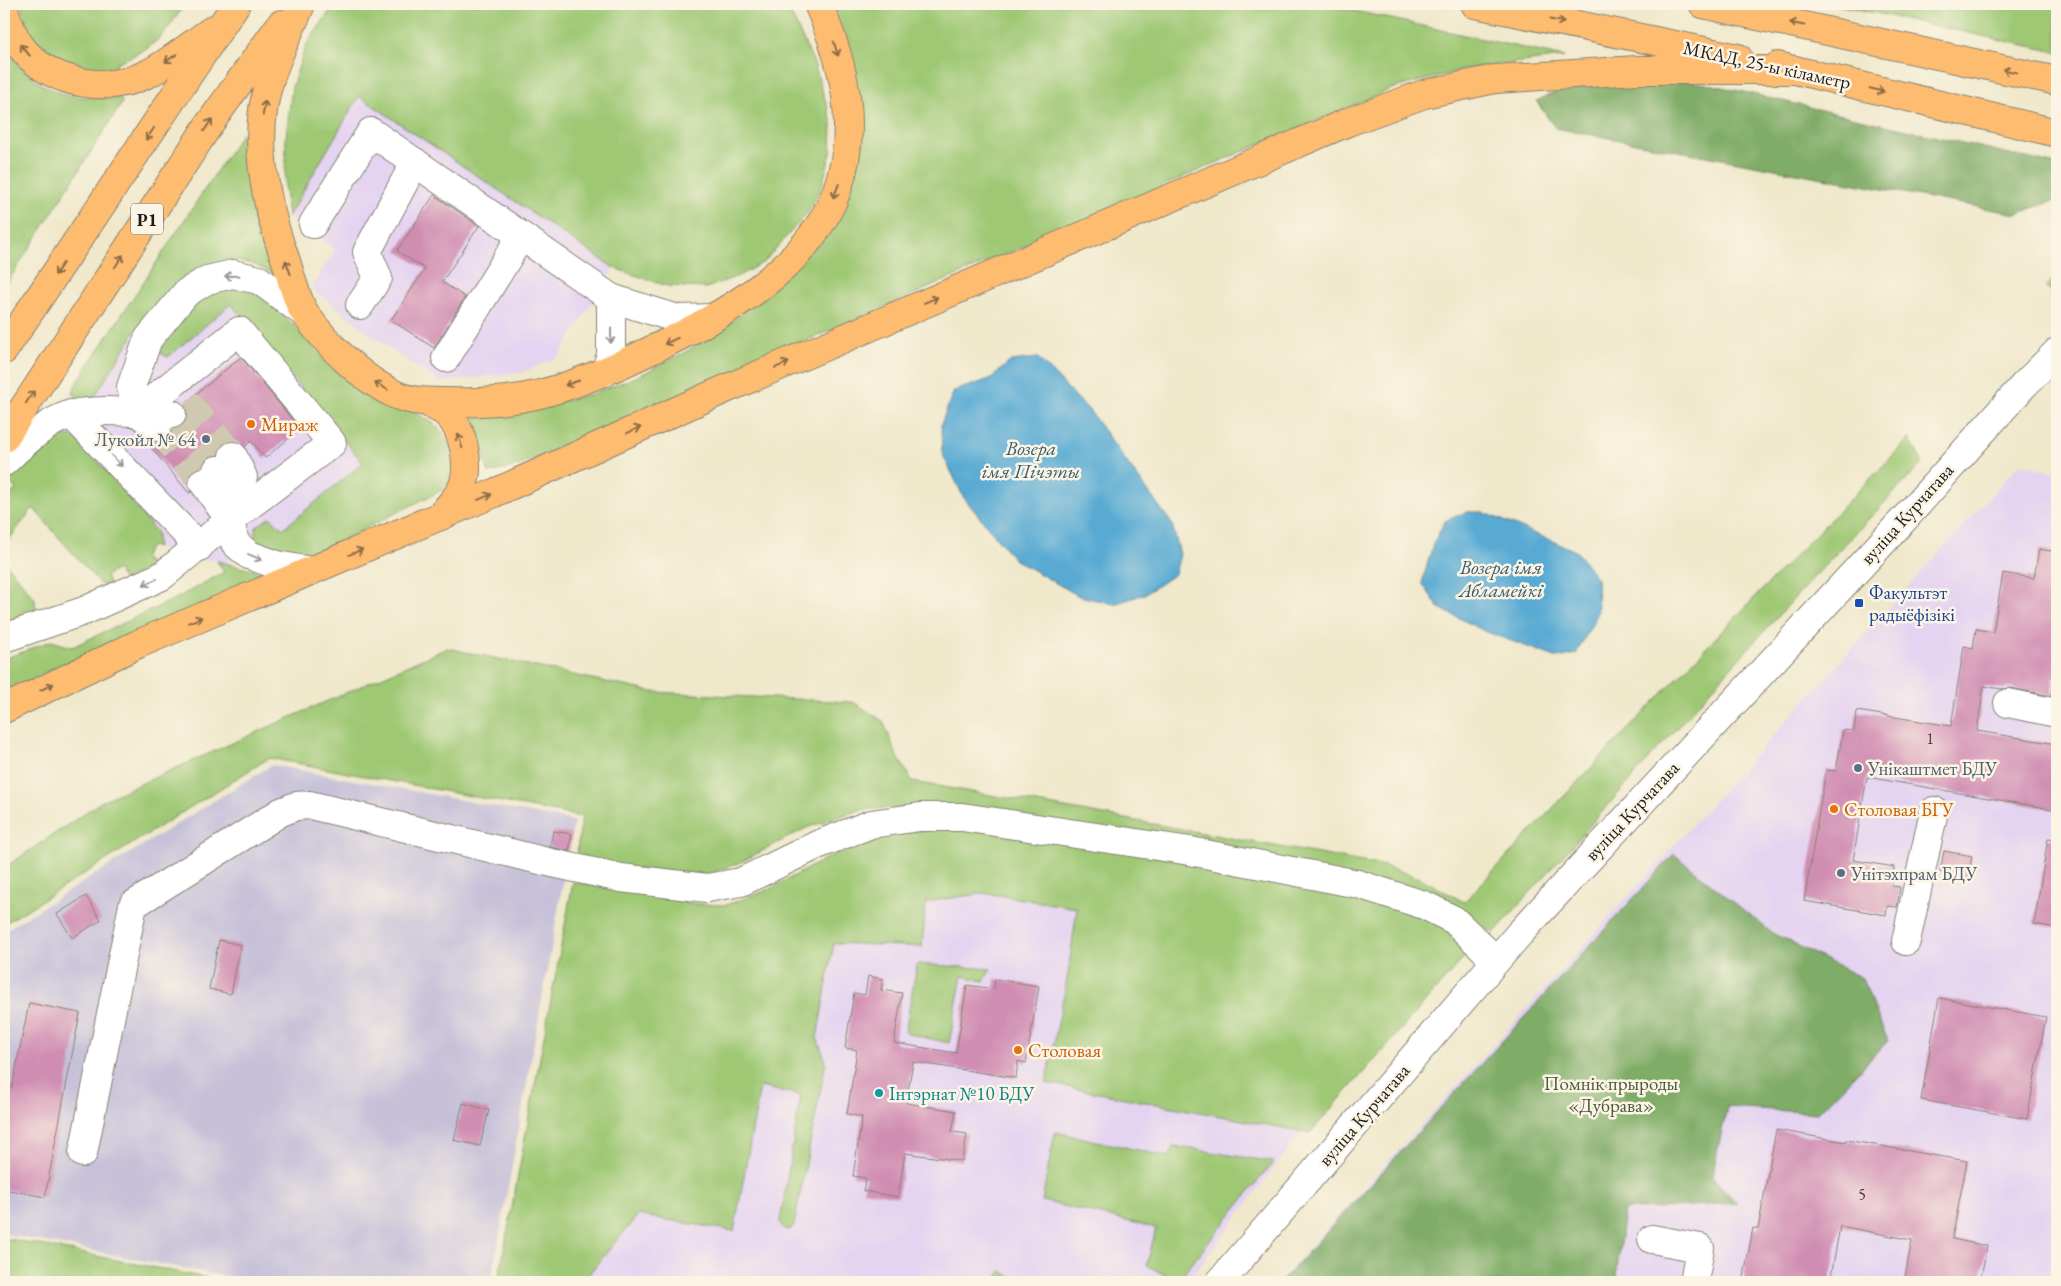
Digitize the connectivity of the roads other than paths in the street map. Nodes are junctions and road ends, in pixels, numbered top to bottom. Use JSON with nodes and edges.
{"nodes":[{"id":1,"x":296,"y":4,"type":"edge"},
{"id":2,"x":301,"y":4,"type":"edge"},
{"id":3,"x":818,"y":4,"type":"edge"},
{"id":4,"x":1475,"y":4,"type":"edge"},
{"id":5,"x":1703,"y":4,"type":"edge"},
{"id":6,"x":4,"y":9,"type":"edge"},
{"id":7,"x":231,"y":12,"type":"edge"},
{"id":8,"x":1795,"y":70,"type":"junction"},
{"id":9,"x":2057,"y":81,"type":"edge"},
{"id":10,"x":2011,"y":123,"type":"junction"},
{"id":11,"x":2057,"y":132,"type":"edge"},
{"id":12,"x":2057,"y":148,"type":"edge"},
{"id":13,"x":414,"y":162,"type":"junction"},
{"id":14,"x":312,"y":224,"type":"dead end"},
{"id":15,"x":520,"y":236,"type":"junction"},
{"id":16,"x":611,"y":298,"type":"junction"},
{"id":17,"x":360,"y":305,"type":"dead end"},
{"id":18,"x":304,"y":313,"type":"junction"},
{"id":19,"x":713,"y":318,"type":"junction"},
{"id":20,"x":4,"y":350,"type":"edge"},
{"id":21,"x":2057,"y":352,"type":"edge"},
{"id":22,"x":446,"y":358,"type":"dead end"},
{"id":23,"x":605,"y":372,"type":"junction"},
{"id":24,"x":426,"y":402,"type":"junction"},
{"id":25,"x":70,"y":414,"type":"junction"},
{"id":26,"x":163,"y":414,"type":"junction"},
{"id":27,"x":4,"y":438,"type":"edge"},
{"id":28,"x":4,"y":462,"type":"edge"},
{"id":29,"x":440,"y":516,"type":"junction"},
{"id":30,"x":230,"y":520,"type":"junction"},
{"id":31,"x":199,"y":547,"type":"junction"},
{"id":32,"x":311,"y":571,"type":"junction"},
{"id":33,"x":4,"y":638,"type":"edge"},
{"id":34,"x":2008,"y":703,"type":"dead end"},
{"id":35,"x":4,"y":709,"type":"edge"},
{"id":36,"x":2057,"y":713,"type":"edge"},
{"id":37,"x":1934,"y":811,"type":"dead end"},
{"id":38,"x":1906,"y":941,"type":"dead end"},
{"id":39,"x":1494,"y":962,"type":"junction"},
{"id":40,"x":83,"y":1153,"type":"dead end"},
{"id":41,"x":1652,"y":1239,"type":"dead end"},
{"id":42,"x":1220,"y":1282,"type":"edge"},
{"id":43,"x":1694,"y":1282,"type":"edge"}],
"edges":[{"from":27,"to":1,"type":"highway","number":"Р1","one_way":true},
{"from":18,"to":2,"type":"highway","one_way":true},
{"from":3,"to":19,"type":"highway","one_way":true},
{"from":4,"to":8,"type":"highway","name":"МКАД, 25-ы кіламетр","one_way":true},
{"from":9,"to":5,"type":"highway","one_way":true},
{"from":7,"to":6,"type":"highway","one_way":true},
{"from":7,"to":20,"type":"highway","number":"Р1","one_way":true},
{"from":8,"to":10,"type":"highway","name":"МКАД, 25-ы кіламетр","one_way":true},
{"from":29,"to":8,"type":"highway","one_way":true},
{"from":10,"to":11,"type":"highway","name":"МКАД, 25-ы кіламетр"},
{"from":10,"to":12,"type":"highway"},
{"from":13,"to":14,"type":"street"},
{"from":13,"to":15,"type":"street"},
{"from":13,"to":17,"type":"street"},
{"from":15,"to":16,"type":"street"},
{"from":15,"to":22,"type":"street"},
{"from":16,"to":19,"type":"street"},
{"from":16,"to":23,"type":"street","one_way":true},
{"from":24,"to":18,"type":"highway","one_way":true},
{"from":18,"to":26,"type":"street","one_way":true},
{"from":19,"to":23,"type":"highway","one_way":true},
{"from":21,"to":39,"type":"street","name":"вуліца Курчатава"},
{"from":23,"to":24,"type":"highway","one_way":true},
{"from":29,"to":24,"type":"highway","one_way":true},
{"from":25,"to":26,"type":"street"},
{"from":25,"to":28,"type":"street"},
{"from":25,"to":31,"type":"street","one_way":true},
{"from":26,"to":30,"type":"street"},
{"from":32,"to":29,"type":"highway","one_way":true},
{"from":30,"to":30,"type":"street"},
{"from":30,"to":31,"type":"street"},
{"from":30,"to":32,"type":"street","one_way":true},
{"from":31,"to":33,"type":"street","one_way":true},
{"from":35,"to":32,"type":"highway","one_way":true},
{"from":34,"to":36,"type":"street"},
{"from":37,"to":38,"type":"street"},
{"from":39,"to":40,"type":"street"},
{"from":39,"to":42,"type":"street","name":"вуліца Курчатава"},
{"from":41,"to":43,"type":"street"}]}
